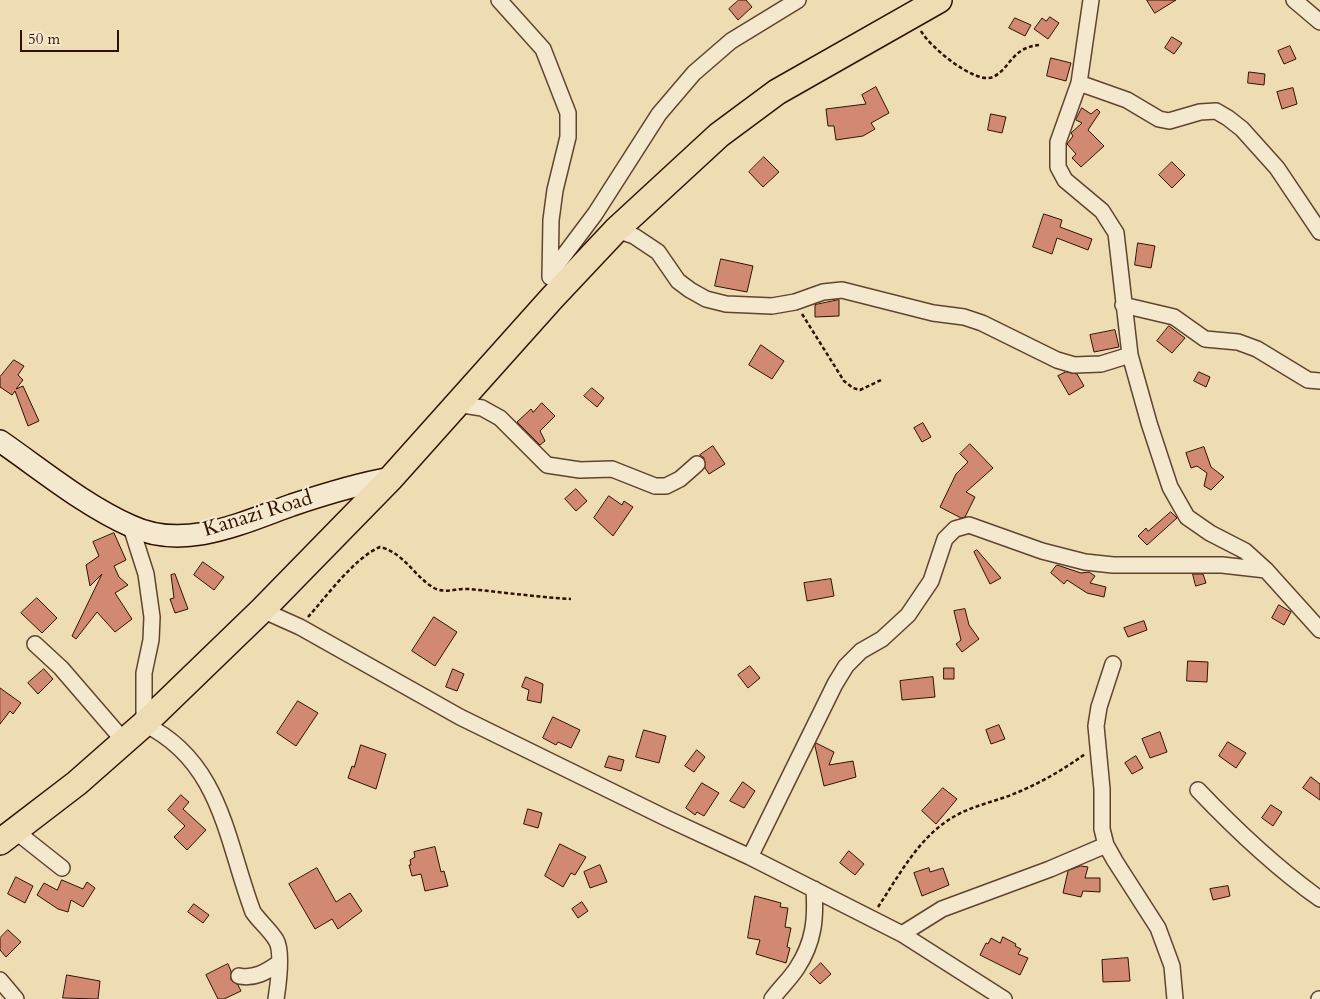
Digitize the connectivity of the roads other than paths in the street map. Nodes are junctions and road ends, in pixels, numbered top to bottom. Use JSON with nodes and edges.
{"nodes":[{"id":1,"x":499,"y":0,"type":"edge"},
{"id":2,"x":798,"y":0,"type":"edge"},
{"id":3,"x":940,"y":0,"type":"edge"},
{"id":4,"x":1091,"y":0,"type":"edge"},
{"id":5,"x":1294,"y":0,"type":"edge"},
{"id":6,"x":1320,"y":22,"type":"edge"},
{"id":7,"x":1079,"y":83,"type":"junction"},
{"id":8,"x":616,"y":230,"type":"junction"},
{"id":9,"x":1320,"y":232,"type":"edge"},
{"id":10,"x":551,"y":286,"type":"junction"},
{"id":11,"x":1123,"y":305,"type":"junction"},
{"id":12,"x":1130,"y":355,"type":"junction"},
{"id":13,"x":1320,"y":381,"type":"edge"},
{"id":14,"x":457,"y":404,"type":"junction"},
{"id":15,"x":0,"y":441,"type":"edge"},
{"id":16,"x":697,"y":464,"type":"dead end"},
{"id":17,"x":391,"y":478,"type":"junction"},
{"id":18,"x":131,"y":527,"type":"junction"},
{"id":19,"x":1266,"y":570,"type":"junction"},
{"id":20,"x":262,"y":610,"type":"junction"},
{"id":21,"x":1320,"y":630,"type":"edge"},
{"id":22,"x":35,"y":644,"type":"dead end"},
{"id":23,"x":1113,"y":664,"type":"dead end"},
{"id":24,"x":144,"y":724,"type":"junction"},
{"id":25,"x":124,"y":741,"type":"junction"},
{"id":26,"x":1198,"y":790,"type":"dead end"},
{"id":27,"x":7,"y":836,"type":"edge"},
{"id":28,"x":1106,"y":845,"type":"junction"},
{"id":29,"x":750,"y":857,"type":"junction"},
{"id":30,"x":62,"y":868,"type":"dead end"},
{"id":31,"x":814,"y":889,"type":"junction"},
{"id":32,"x":1320,"y":899,"type":"edge"},
{"id":33,"x":902,"y":934,"type":"junction"},
{"id":34,"x":279,"y":964,"type":"junction"},
{"id":35,"x":239,"y":976,"type":"dead end"},
{"id":36,"x":0,"y":980,"type":"edge"},
{"id":37,"x":16,"y":999,"type":"edge"},
{"id":38,"x":276,"y":999,"type":"edge"},
{"id":39,"x":772,"y":999,"type":"edge"},
{"id":40,"x":1004,"y":999,"type":"edge"},
{"id":41,"x":1175,"y":999,"type":"edge"}],
"edges":[{"from":1,"to":10,"type":"street"},
{"from":2,"to":10,"type":"street"},
{"from":3,"to":8,"type":"highway"},
{"from":4,"to":7,"type":"street"},
{"from":5,"to":6,"type":"street"},
{"from":7,"to":9,"type":"street"},
{"from":7,"to":11,"type":"street"},
{"from":8,"to":10,"type":"highway"},
{"from":8,"to":12,"type":"street"},
{"from":10,"to":14,"type":"highway"},
{"from":11,"to":12,"type":"street"},
{"from":11,"to":13,"type":"street"},
{"from":12,"to":19,"type":"street"},
{"from":14,"to":16,"type":"street"},
{"from":14,"to":17,"type":"highway"},
{"from":15,"to":18,"type":"main road","name":"Kanazi Road"},
{"from":17,"to":18,"type":"main road","name":"Kanazi Road"},
{"from":17,"to":20,"type":"highway"},
{"from":18,"to":24,"type":"street"},
{"from":19,"to":21,"type":"street"},
{"from":19,"to":29,"type":"street"},
{"from":20,"to":24,"type":"highway"},
{"from":20,"to":29,"type":"street"},
{"from":22,"to":25,"type":"street"},
{"from":23,"to":28,"type":"street"},
{"from":24,"to":25,"type":"highway"},
{"from":24,"to":34,"type":"street"},
{"from":25,"to":27,"type":"highway"},
{"from":26,"to":32,"type":"street"},
{"from":27,"to":30,"type":"street"},
{"from":28,"to":33,"type":"street"},
{"from":28,"to":41,"type":"street"},
{"from":29,"to":31,"type":"street"},
{"from":31,"to":33,"type":"street"},
{"from":31,"to":39,"type":"street"},
{"from":33,"to":40,"type":"street"},
{"from":34,"to":35,"type":"street"},
{"from":34,"to":38,"type":"street"},
{"from":36,"to":37,"type":"street"}]}
